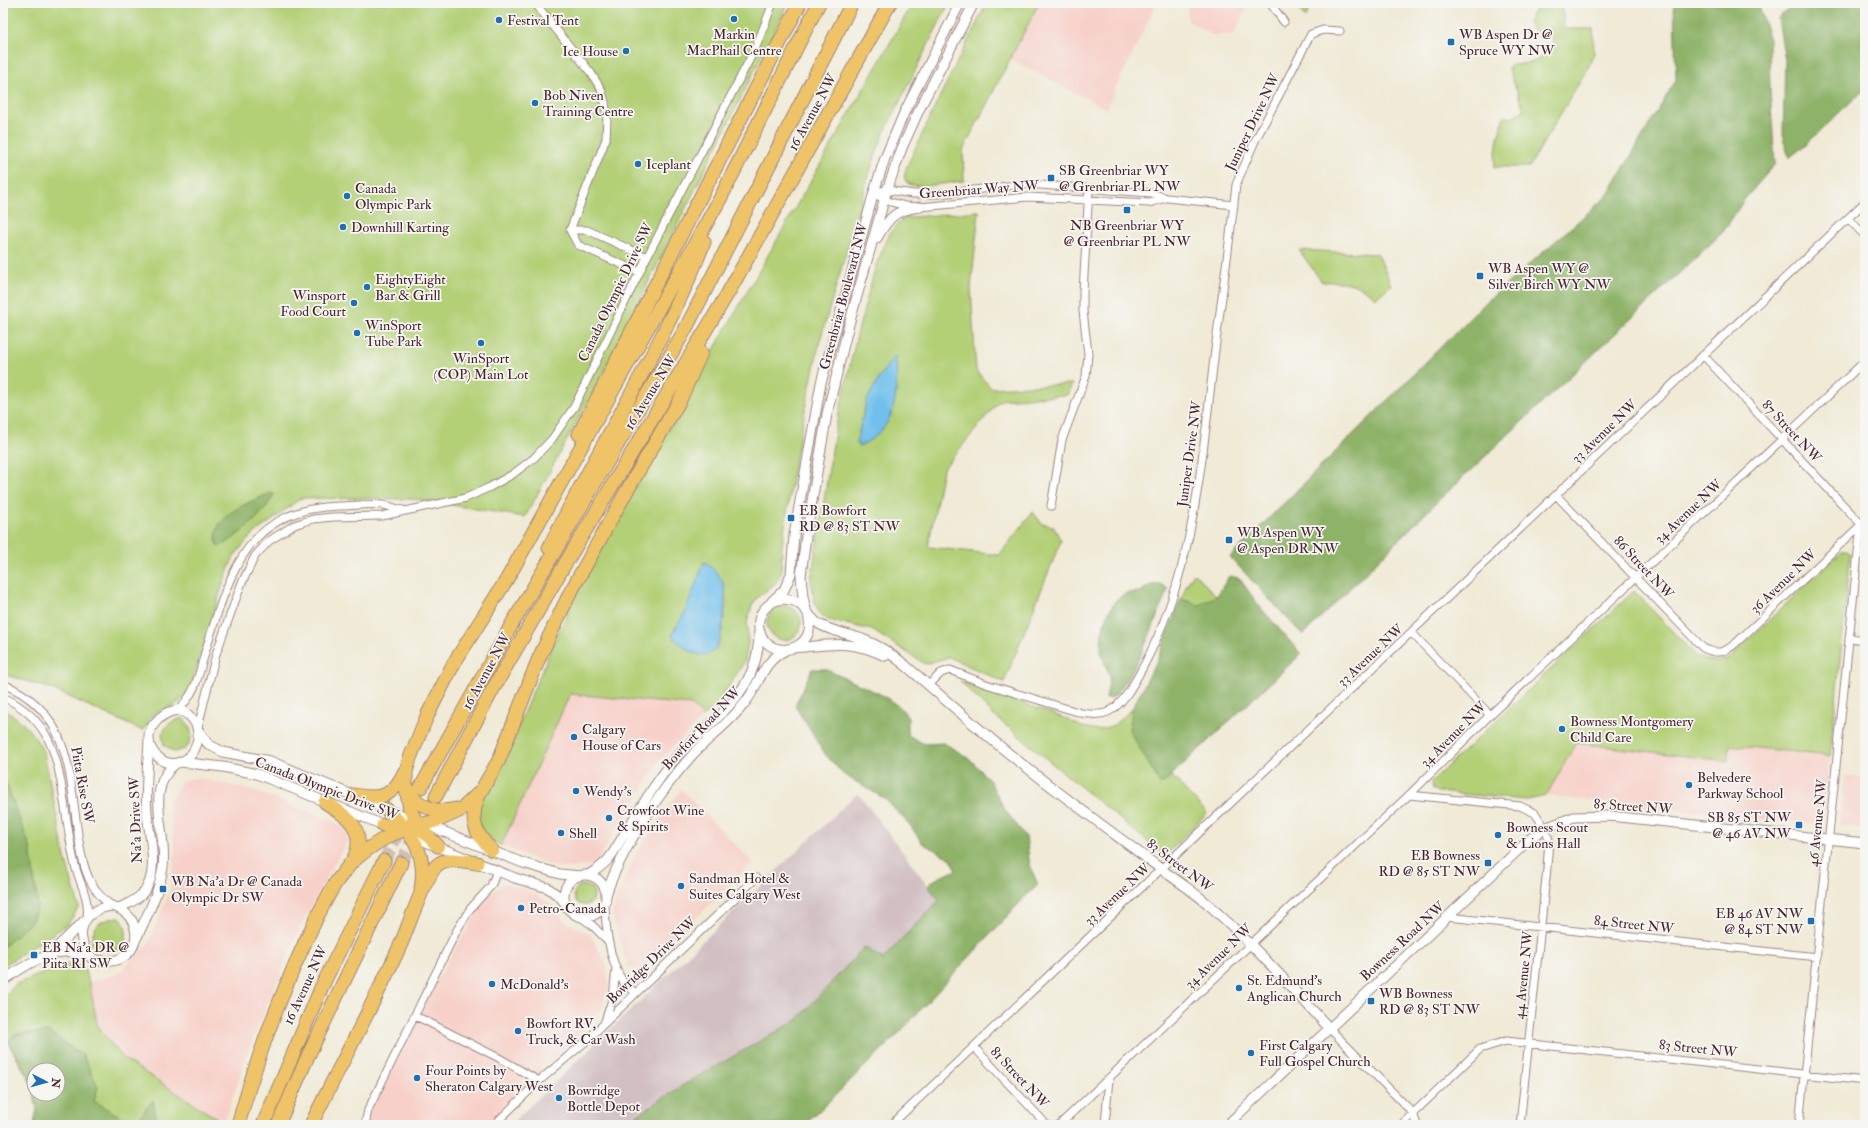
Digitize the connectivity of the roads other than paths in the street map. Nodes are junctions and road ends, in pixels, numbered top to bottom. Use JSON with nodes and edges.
{"nodes":[{"id":1,"x":535,"y":3,"type":"edge"},
{"id":2,"x":773,"y":3,"type":"edge"},
{"id":3,"x":800,"y":3,"type":"edge"},
{"id":4,"x":819,"y":3,"type":"edge"},
{"id":5,"x":852,"y":3,"type":"edge"},
{"id":6,"x":896,"y":3,"type":"edge"},
{"id":7,"x":960,"y":3,"type":"edge"},
{"id":8,"x":974,"y":3,"type":"edge"},
{"id":9,"x":1270,"y":3,"type":"edge"},
{"id":10,"x":887,"y":9,"type":"edge"},
{"id":11,"x":1284,"y":22,"type":"dead end"},
{"id":12,"x":1340,"y":31,"type":"dead end"},
{"id":13,"x":1089,"y":189,"type":"junction"},
{"id":14,"x":887,"y":190,"type":"junction"},
{"id":15,"x":874,"y":192,"type":"junction"},
{"id":16,"x":1167,"y":198,"type":"junction"},
{"id":17,"x":720,"y":200,"type":"junction"},
{"id":18,"x":884,"y":200,"type":"junction"},
{"id":19,"x":1088,"y":200,"type":"junction"},
{"id":20,"x":1865,"y":202,"type":"edge"},
{"id":21,"x":1234,"y":205,"type":"junction"},
{"id":22,"x":920,"y":207,"type":"junction"},
{"id":23,"x":1848,"y":218,"type":"junction"},
{"id":24,"x":570,"y":230,"type":"junction"},
{"id":25,"x":1865,"y":236,"type":"edge"},
{"id":26,"x":870,"y":249,"type":"junction"},
{"id":27,"x":647,"y":257,"type":"junction"},
{"id":28,"x":639,"y":272,"type":"junction"},
{"id":29,"x":728,"y":293,"type":"junction"},
{"id":30,"x":1703,"y":355,"type":"junction"},
{"id":31,"x":1865,"y":361,"type":"edge"},
{"id":32,"x":1782,"y":440,"type":"junction"},
{"id":33,"x":1556,"y":495,"type":"junction"},
{"id":34,"x":1051,"y":506,"type":"dead end"},
{"id":35,"x":404,"y":510,"type":"junction"},
{"id":36,"x":1863,"y":522,"type":"edge"},
{"id":37,"x":1636,"y":578,"type":"junction"},
{"id":38,"x":507,"y":579,"type":"junction"},
{"id":39,"x":771,"y":602,"type":"junction"},
{"id":40,"x":808,"y":613,"type":"junction"},
{"id":41,"x":512,"y":624,"type":"junction"},
{"id":42,"x":759,"y":628,"type":"junction"},
{"id":43,"x":1412,"y":633,"type":"junction"},
{"id":44,"x":1849,"y":638,"type":"junction"},
{"id":45,"x":1865,"y":640,"type":"edge"},
{"id":46,"x":790,"y":649,"type":"junction"},
{"id":47,"x":1715,"y":652,"type":"joint"},
{"id":48,"x":906,"y":666,"type":"junction"},
{"id":49,"x":3,"y":684,"type":"edge"},
{"id":50,"x":929,"y":685,"type":"junction"},
{"id":51,"x":3,"y":697,"type":"edge"},
{"id":52,"x":177,"y":710,"type":"junction"},
{"id":53,"x":1490,"y":715,"type":"junction"},
{"id":54,"x":198,"y":729,"type":"junction"},
{"id":55,"x":149,"y":740,"type":"junction"},
{"id":56,"x":178,"y":763,"type":"junction"},
{"id":57,"x":408,"y":766,"type":"junction"},
{"id":58,"x":406,"y":782,"type":"junction"},
{"id":59,"x":422,"y":787,"type":"dead end"},
{"id":60,"x":481,"y":791,"type":"junction"},
{"id":61,"x":354,"y":795,"type":"junction"},
{"id":62,"x":1409,"y":795,"type":"junction"},
{"id":63,"x":436,"y":796,"type":"tunnel mouth"},
{"id":64,"x":325,"y":802,"type":"junction"},
{"id":65,"x":466,"y":806,"type":"junction"},
{"id":66,"x":386,"y":809,"type":"joint"},
{"id":67,"x":383,"y":825,"type":"joint"},
{"id":68,"x":414,"y":827,"type":"junction"},
{"id":69,"x":1545,"y":828,"type":"junction"},
{"id":70,"x":1829,"y":839,"type":"junction"},
{"id":71,"x":1865,"y":843,"type":"edge"},
{"id":72,"x":438,"y":846,"type":"joint"},
{"id":73,"x":492,"y":850,"type":"junction"},
{"id":74,"x":384,"y":861,"type":"tunnel mouth"},
{"id":75,"x":401,"y":863,"type":"tunnel mouth"},
{"id":76,"x":477,"y":863,"type":"junction"},
{"id":77,"x":349,"y":865,"type":"junction"},
{"id":78,"x":1162,"y":869,"type":"junction"},
{"id":79,"x":497,"y":871,"type":"junction"},
{"id":80,"x":584,"y":876,"type":"junction"},
{"id":81,"x":756,"y":878,"type":"dead end"},
{"id":82,"x":605,"y":898,"type":"junction"},
{"id":83,"x":115,"y":907,"type":"junction"},
{"id":84,"x":568,"y":907,"type":"junction"},
{"id":85,"x":414,"y":912,"type":"junction"},
{"id":86,"x":577,"y":915,"type":"junction"},
{"id":87,"x":1448,"y":917,"type":"junction"},
{"id":88,"x":85,"y":919,"type":"junction"},
{"id":89,"x":1541,"y":927,"type":"junction"},
{"id":90,"x":136,"y":939,"type":"junction"},
{"id":91,"x":608,"y":941,"type":"junction"},
{"id":92,"x":1250,"y":943,"type":"junction"},
{"id":93,"x":50,"y":954,"type":"junction"},
{"id":94,"x":1817,"y":956,"type":"junction"},
{"id":95,"x":91,"y":957,"type":"junction"},
{"id":96,"x":616,"y":967,"type":"junction"},
{"id":97,"x":3,"y":981,"type":"edge"},
{"id":98,"x":635,"y":993,"type":"junction"},
{"id":99,"x":415,"y":1017,"type":"junction"},
{"id":100,"x":604,"y":1023,"type":"junction"},
{"id":101,"x":1330,"y":1029,"type":"junction"},
{"id":102,"x":1528,"y":1044,"type":"junction"},
{"id":103,"x":974,"y":1047,"type":"junction"},
{"id":104,"x":1805,"y":1074,"type":"junction"},
{"id":105,"x":1109,"y":1078,"type":"junction"},
{"id":106,"x":539,"y":1081,"type":"junction"},
{"id":107,"x":1865,"y":1081,"type":"edge"},
{"id":108,"x":1413,"y":1113,"type":"junction"},
{"id":109,"x":238,"y":1125,"type":"edge"},
{"id":110,"x":263,"y":1125,"type":"edge"},
{"id":111,"x":278,"y":1125,"type":"edge"},
{"id":112,"x":311,"y":1125,"type":"edge"},
{"id":113,"x":365,"y":1125,"type":"edge"},
{"id":114,"x":494,"y":1125,"type":"edge"},
{"id":115,"x":891,"y":1125,"type":"edge"},
{"id":116,"x":1047,"y":1125,"type":"edge"},
{"id":117,"x":1059,"y":1125,"type":"edge"},
{"id":118,"x":1105,"y":1125,"type":"edge"},
{"id":119,"x":1227,"y":1125,"type":"edge"},
{"id":120,"x":1401,"y":1125,"type":"edge"},
{"id":121,"x":1417,"y":1125,"type":"edge"},
{"id":122,"x":1520,"y":1125,"type":"edge"},
{"id":123,"x":1800,"y":1125,"type":"edge"}],
"edges":[{"from":1,"to":24,"type":"street"},
{"from":2,"to":27,"type":"street","name":"Canada Olympic Drive SW"},
{"from":3,"to":38,"type":"highway"},
{"from":4,"to":17,"type":"highway"},
{"from":5,"to":41,"type":"highway","name":"16 Avenue NW"},
{"from":6,"to":10,"type":"highway","name":"16 Avenue NW"},
{"from":7,"to":15,"type":"street","name":"Greenbriar Boulevard NW"},
{"from":8,"to":14,"type":"street","name":"Greenbriar Boulevard NW"},
{"from":9,"to":11,"type":"street"},
{"from":10,"to":29,"type":"highway","name":"16 Avenue NW"},
{"from":12,"to":21,"type":"street","name":"Juniper Drive NW"},
{"from":13,"to":14,"type":"street","name":"Greenbriar Way NW"},
{"from":13,"to":16,"type":"street","name":"Greenbriar Way NW"},
{"from":13,"to":19,"type":"street"},
{"from":14,"to":15,"type":"street","name":"Greenbriar Way NW"},
{"from":14,"to":18,"type":"street","name":"Greenbriar Boulevard NW"},
{"from":15,"to":18,"type":"street","name":"Greenbriar Way NW"},
{"from":15,"to":39,"type":"street","name":"Greenbriar Boulevard NW"},
{"from":16,"to":19,"type":"street","name":"Greenbriar Way NW"},
{"from":16,"to":21,"type":"street","name":"Greenbriar Way NW"},
{"from":17,"to":38,"type":"highway"},
{"from":17,"to":41,"type":"highway"},
{"from":18,"to":22,"type":"street","name":"Greenbriar Way NW"},
{"from":18,"to":26,"type":"street","name":"Greenbriar Boulevard NW"},
{"from":19,"to":22,"type":"street","name":"Greenbriar Way NW"},
{"from":19,"to":34,"type":"street"},
{"from":20,"to":23,"type":"street","name":"33 Avenue NW"},
{"from":21,"to":50,"type":"street","name":"Juniper Drive NW"},
{"from":22,"to":26,"type":"street"},
{"from":23,"to":25,"type":"street"},
{"from":23,"to":30,"type":"street","name":"33 Avenue NW"},
{"from":24,"to":27,"type":"street"},
{"from":24,"to":28,"type":"street"},
{"from":26,"to":40,"type":"street","name":"Greenbriar Boulevard NW"},
{"from":27,"to":28,"type":"street","name":"Canada Olympic Drive SW"},
{"from":28,"to":35,"type":"street","name":"Canada Olympic Drive SW"},
{"from":29,"to":60,"type":"highway"},
{"from":29,"to":63,"type":"highway","name":"16 Avenue NW"},
{"from":30,"to":32,"type":"street","name":"87 Street NW"},
{"from":30,"to":33,"type":"street","name":"33 Avenue NW"},
{"from":31,"to":32,"type":"street","name":"34 Avenue NW"},
{"from":32,"to":36,"type":"street","name":"87 Street NW"},
{"from":32,"to":37,"type":"street","name":"34 Avenue NW"},
{"from":33,"to":37,"type":"street","name":"86 Street NW"},
{"from":33,"to":43,"type":"street","name":"33 Avenue NW"},
{"from":35,"to":52,"type":"street","name":"Canada Olympic Drive SW"},
{"from":35,"to":54,"type":"street","name":"Canada Olympic Drive SW"},
{"from":36,"to":44,"type":"street","name":"46 Avenue NW"},
{"from":36,"to":47,"type":"street","name":"36 Avenue NW"},
{"from":37,"to":47,"type":"street","name":"86 Street NW"},
{"from":37,"to":53,"type":"street","name":"34 Avenue NW"},
{"from":38,"to":57,"type":"highway"},
{"from":39,"to":40,"type":"street"},
{"from":39,"to":42,"type":"street"},
{"from":40,"to":46,"type":"street"},
{"from":40,"to":48,"type":"street","name":"83 Street NW"},
{"from":41,"to":59,"type":"highway","name":"16 Avenue NW"},
{"from":42,"to":46,"type":"street"},
{"from":42,"to":80,"type":"street","name":"Bowfort Road NW"},
{"from":43,"to":53,"type":"street"},
{"from":43,"to":78,"type":"street","name":"33 Avenue NW"},
{"from":44,"to":45,"type":"street"},
{"from":44,"to":70,"type":"street","name":"46 Avenue NW"},
{"from":46,"to":48,"type":"street","name":"83 Street NW"},
{"from":46,"to":82,"type":"street","name":"Bowfort Road NW"},
{"from":48,"to":50,"type":"street","name":"83 Street NW"},
{"from":49,"to":83,"type":"street","name":"Piita Rise SW"},
{"from":50,"to":78,"type":"street","name":"83 Street NW"},
{"from":51,"to":88,"type":"street","name":"Piita Rise SW"},
{"from":52,"to":54,"type":"street"},
{"from":52,"to":55,"type":"street"},
{"from":53,"to":62,"type":"street","name":"34 Avenue NW"},
{"from":54,"to":56,"type":"street"},
{"from":54,"to":61,"type":"street","name":"Canada Olympic Drive SW"},
{"from":55,"to":56,"type":"street"},
{"from":55,"to":83,"type":"street","name":"Na'a Drive SW"},
{"from":56,"to":64,"type":"street","name":"Canada Olympic Drive SW"},
{"from":56,"to":90,"type":"street","name":"Na'a Drive SW"},
{"from":57,"to":58,"type":"highway"},
{"from":57,"to":61,"type":"highway"},
{"from":58,"to":65,"type":"highway"},
{"from":58,"to":68,"type":"highway"},
{"from":60,"to":65,"type":"highway"},
{"from":60,"to":73,"type":"highway"},
{"from":61,"to":66,"type":"street","name":"Canada Olympic Drive SW"},
{"from":62,"to":69,"type":"street"},
{"from":62,"to":92,"type":"street","name":"34 Avenue NW"},
{"from":64,"to":67,"type":"street","name":"Canada Olympic Drive SW"},
{"from":64,"to":77,"type":"highway"},
{"from":65,"to":68,"type":"highway"},
{"from":66,"to":68,"type":"highway"},
{"from":67,"to":68,"type":"highway"},
{"from":68,"to":72,"type":"highway"},
{"from":68,"to":73,"type":"street"},
{"from":68,"to":77,"type":"highway"},
{"from":68,"to":85,"type":"highway"},
{"from":69,"to":70,"type":"street","name":"85 Street NW"},
{"from":69,"to":87,"type":"street","name":"Bowness Road NW"},
{"from":69,"to":89,"type":"street","name":"44 Avenue NW"},
{"from":70,"to":71,"type":"street","name":"85 Street NW"},
{"from":70,"to":94,"type":"street","name":"46 Avenue NW"},
{"from":72,"to":76,"type":"street"},
{"from":73,"to":80,"type":"street"},
{"from":74,"to":110,"type":"highway","name":"16 Avenue NW"},
{"from":75,"to":111,"type":"highway"},
{"from":76,"to":79,"type":"street"},
{"from":76,"to":85,"type":"highway"},
{"from":77,"to":109,"type":"highway"},
{"from":78,"to":92,"type":"street","name":"83 Street NW"},
{"from":78,"to":103,"type":"street","name":"33 Avenue NW"},
{"from":79,"to":84,"type":"street"},
{"from":79,"to":99,"type":"street"},
{"from":80,"to":82,"type":"street"},
{"from":80,"to":84,"type":"street"},
{"from":81,"to":98,"type":"street","name":"Bowridge Drive NW"},
{"from":82,"to":86,"type":"street"},
{"from":82,"to":91,"type":"street","name":"Bowfort Road NW"},
{"from":83,"to":88,"type":"street"},
{"from":83,"to":90,"type":"street"},
{"from":84,"to":86,"type":"street"},
{"from":85,"to":112,"type":"highway"},
{"from":86,"to":91,"type":"street","name":"Bowfort Road NW"},
{"from":87,"to":89,"type":"street","name":"84 Street NW"},
{"from":87,"to":101,"type":"street","name":"Bowness Road NW"},
{"from":88,"to":93,"type":"street"},
{"from":88,"to":95,"type":"street"},
{"from":89,"to":94,"type":"street","name":"84 Street NW"},
{"from":89,"to":102,"type":"street","name":"44 Avenue NW"},
{"from":90,"to":95,"type":"street"},
{"from":91,"to":96,"type":"street","name":"Bowfort Road NW"},
{"from":92,"to":101,"type":"street","name":"83 Street NW"},
{"from":92,"to":105,"type":"street","name":"34 Avenue NW"},
{"from":93,"to":95,"type":"street"},
{"from":93,"to":97,"type":"street"},
{"from":94,"to":104,"type":"street","name":"46 Avenue NW"},
{"from":96,"to":98,"type":"street","name":"Bowfort Road NW"},
{"from":96,"to":100,"type":"street"},
{"from":98,"to":100,"type":"street","name":"Bowridge Drive NW"},
{"from":99,"to":106,"type":"street"},
{"from":99,"to":113,"type":"street"},
{"from":100,"to":106,"type":"street","name":"Bowridge Drive NW"},
{"from":101,"to":108,"type":"street","name":"83 Street NW"},
{"from":101,"to":119,"type":"street","name":"Bowness Road NW"},
{"from":102,"to":104,"type":"street","name":"83 Street NW"},
{"from":102,"to":108,"type":"street","name":"83 Street NW"},
{"from":102,"to":122,"type":"street","name":"44 Avenue NW"},
{"from":103,"to":115,"type":"street","name":"33 Avenue NW"},
{"from":103,"to":116,"type":"street","name":"81 Street NW"},
{"from":104,"to":107,"type":"street","name":"83 Street NW"},
{"from":104,"to":123,"type":"street","name":"46 Avenue NW"},
{"from":105,"to":117,"type":"street","name":"34 Avenue NW"},
{"from":105,"to":118,"type":"street"},
{"from":106,"to":114,"type":"street","name":"Bowridge Drive NW"},
{"from":108,"to":120,"type":"street","name":"83 Street NW"},
{"from":108,"to":121,"type":"street"}]}
